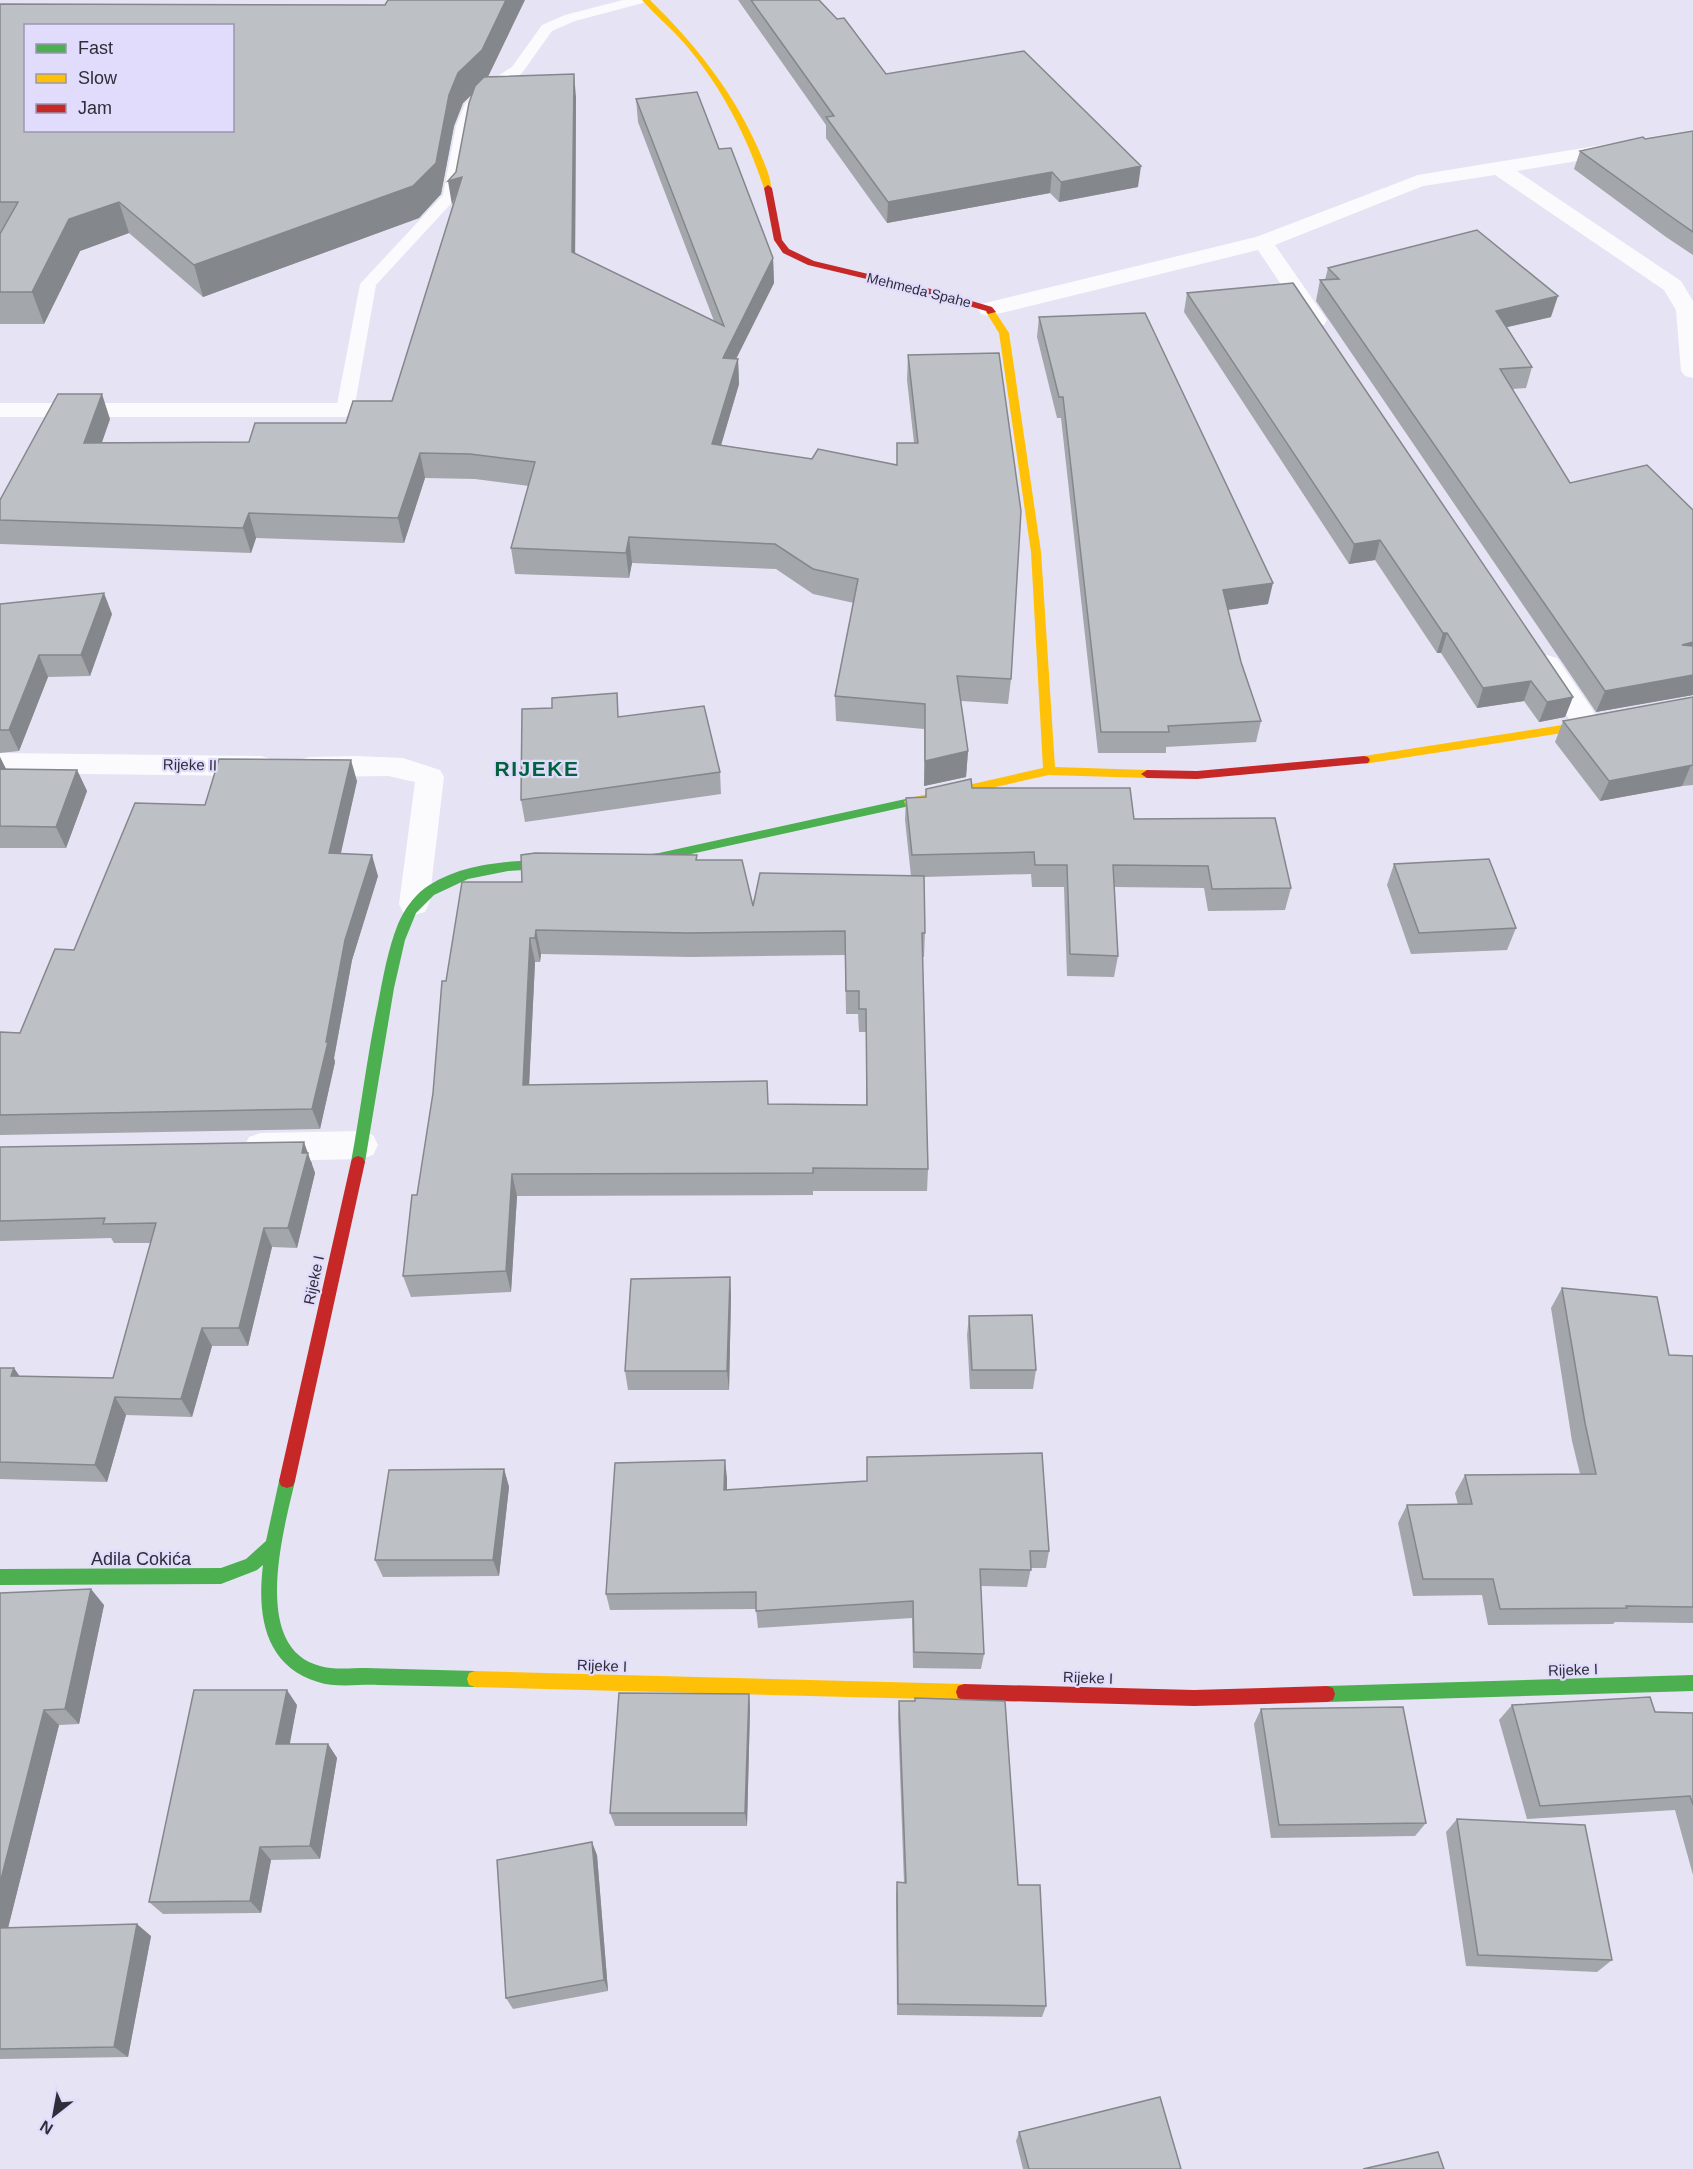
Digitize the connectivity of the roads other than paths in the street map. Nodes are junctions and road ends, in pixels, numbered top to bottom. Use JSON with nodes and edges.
{"nodes":[{"id":1,"x":638,"y":0,"type":"edge"},
{"id":2,"x":646,"y":0,"type":"edge"},
{"id":3,"x":1693,"y":136,"type":"edge"},
{"id":4,"x":1500,"y":169,"type":"junction"},
{"id":5,"x":1263,"y":242,"type":"junction"},
{"id":6,"x":989,"y":309,"type":"junction"},
{"id":7,"x":1329,"y":340,"type":"edge"},
{"id":8,"x":1693,"y":371,"type":"edge"},
{"id":9,"x":0,"y":410,"type":"edge"},
{"id":10,"x":345,"y":410,"type":"joint"},
{"id":11,"x":1535,"y":646,"type":"edge"},
{"id":12,"x":1693,"y":705,"type":"edge"},
{"id":13,"x":1588,"y":726,"type":"junction"},
{"id":14,"x":0,"y":763,"type":"edge"},
{"id":15,"x":1049,"y":771,"type":"junction"},
{"id":16,"x":608,"y":863,"type":"edge"},
{"id":17,"x":586,"y":864,"type":"edge"},
{"id":18,"x":414,"y":904,"type":"junction"},
{"id":19,"x":361,"y":1145,"type":"junction"},
{"id":20,"x":233,"y":1147,"type":"edge"},
{"id":21,"x":273,"y":1545,"type":"junction"},
{"id":22,"x":0,"y":1577,"type":"edge"},
{"id":23,"x":1693,"y":1683,"type":"edge"}],
"edges":[{"from":1,"to":10,"type":"lane"},
{"from":2,"to":6,"type":"street","name":"Mehmeda Spahe"},
{"from":3,"to":4,"type":"street"},
{"from":4,"to":5,"type":"street"},
{"from":4,"to":8,"type":"street"},
{"from":5,"to":6,"type":"street"},
{"from":5,"to":7,"type":"street"},
{"from":6,"to":15,"type":"street","name":"Mehmeda Spahe"},
{"from":9,"to":10,"type":"street"},
{"from":11,"to":13,"type":"street"},
{"from":12,"to":13,"type":"street"},
{"from":13,"to":15,"type":"street"},
{"from":14,"to":18,"type":"street","name":"Rijeke II"},
{"from":15,"to":16,"type":"street"},
{"from":17,"to":18,"type":"street"},
{"from":18,"to":19,"type":"street","name":"Rijeke I"},
{"from":19,"to":20,"type":"street"},
{"from":19,"to":21,"type":"street","name":"Rijeke I"},
{"from":21,"to":22,"type":"street","name":"Adila Cokića"},
{"from":21,"to":23,"type":"street","name":"Rijeke I"}]}
